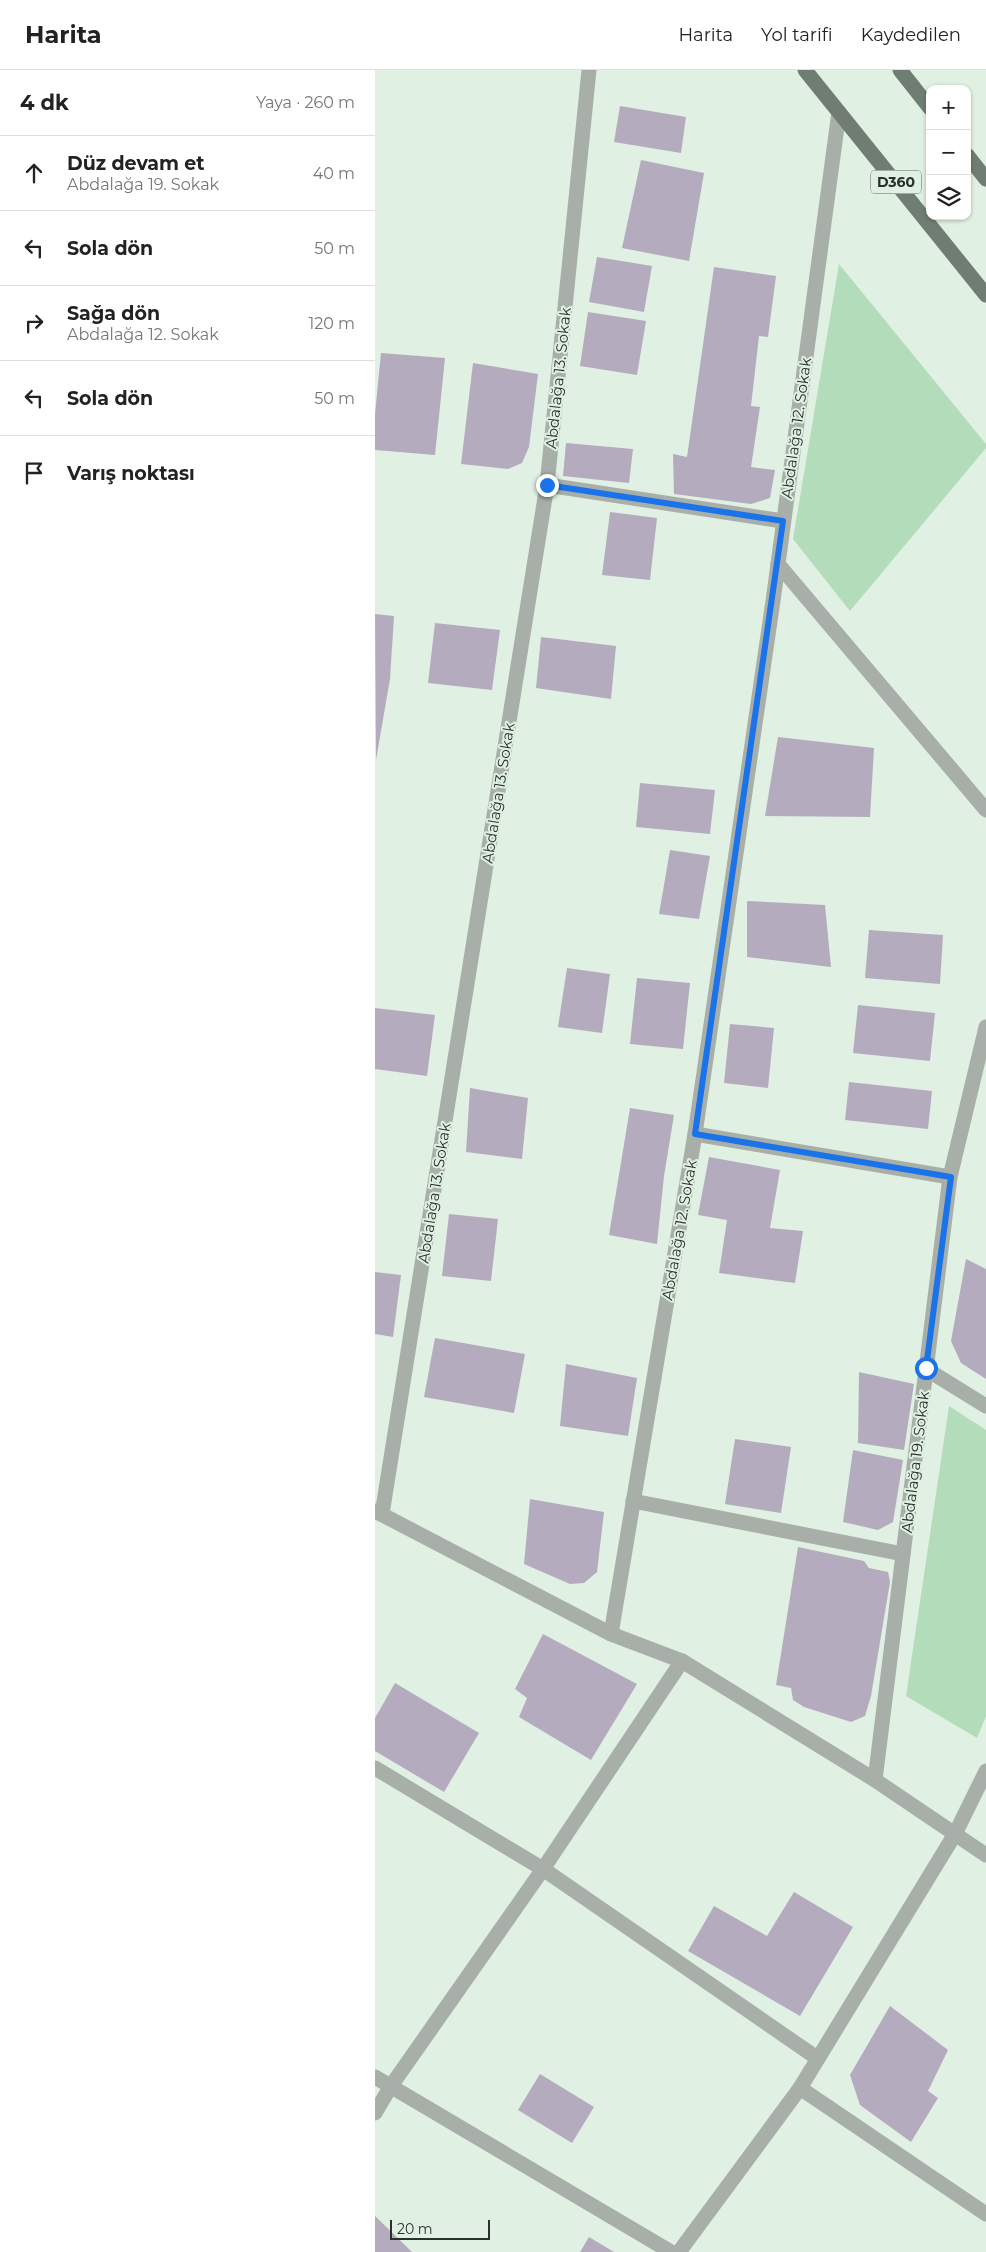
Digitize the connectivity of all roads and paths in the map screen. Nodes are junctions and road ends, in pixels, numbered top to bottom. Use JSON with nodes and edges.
{"nodes":[{"id":1,"x":589,"y":70,"type":"edge"},
{"id":2,"x":805,"y":70,"type":"edge"},
{"id":3,"x":900,"y":70,"type":"edge"},
{"id":4,"x":926,"y":103,"type":"edge"},
{"id":5,"x":839,"y":112,"type":"junction"},
{"id":6,"x":971,"y":160,"type":"edge"},
{"id":7,"x":986,"y":179,"type":"edge"},
{"id":8,"x":986,"y":295,"type":"edge"},
{"id":9,"x":547,"y":485,"type":"junction"},
{"id":10,"x":783,"y":521,"type":"junction"},
{"id":11,"x":778,"y":564,"type":"junction"},
{"id":12,"x":986,"y":810,"type":"edge"},
{"id":13,"x":986,"y":1027,"type":"edge"},
{"id":14,"x":695,"y":1134,"type":"junction"},
{"id":15,"x":951,"y":1177,"type":"junction"},
{"id":16,"x":926,"y":1368,"type":"junction"},
{"id":17,"x":986,"y":1406,"type":"edge"},
{"id":18,"x":633,"y":1501,"type":"junction"},
{"id":19,"x":379,"y":1512,"type":"edge"},
{"id":20,"x":903,"y":1554,"type":"junction"},
{"id":21,"x":611,"y":1634,"type":"junction"},
{"id":22,"x":682,"y":1661,"type":"junction"},
{"id":23,"x":375,"y":1768,"type":"edge"},
{"id":24,"x":986,"y":1771,"type":"edge"},
{"id":25,"x":875,"y":1780,"type":"junction"},
{"id":26,"x":955,"y":1834,"type":"junction"},
{"id":27,"x":986,"y":1855,"type":"edge"},
{"id":28,"x":543,"y":1869,"type":"junction"},
{"id":29,"x":817,"y":2058,"type":"junction"},
{"id":30,"x":375,"y":2077,"type":"edge"},
{"id":31,"x":391,"y":2086,"type":"junction"},
{"id":32,"x":800,"y":2088,"type":"junction"},
{"id":33,"x":375,"y":2113,"type":"edge"},
{"id":34,"x":986,"y":2214,"type":"edge"},
{"id":35,"x":671,"y":2252,"type":"edge"},
{"id":36,"x":679,"y":2252,"type":"edge"}],
"edges":[{"from":1,"to":9,"type":"street","name":"Abdalağa 13. Sokak"},
{"from":2,"to":5,"type":"main road","number":"D360"},
{"from":3,"to":4,"type":"main road"},
{"from":5,"to":8,"type":"main road","number":"D360"},
{"from":5,"to":10,"type":"street","name":"Abdalağa 12. Sokak"},
{"from":6,"to":7,"type":"main road"},
{"from":9,"to":10,"type":"street"},
{"from":9,"to":19,"type":"street","name":"Abdalağa 13. Sokak"},
{"from":10,"to":11,"type":"street","name":"Abdalağa 12. Sokak"},
{"from":11,"to":12,"type":"street"},
{"from":11,"to":14,"type":"street","name":"Abdalağa 12. Sokak"},
{"from":13,"to":15,"type":"street","name":"Abdalağa 19. Sokak"},
{"from":14,"to":15,"type":"street"},
{"from":14,"to":18,"type":"street","name":"Abdalağa 12. Sokak"},
{"from":15,"to":16,"type":"street","name":"Abdalağa 19. Sokak"},
{"from":16,"to":17,"type":"street"},
{"from":16,"to":20,"type":"street","name":"Abdalağa 19. Sokak"},
{"from":18,"to":20,"type":"street"},
{"from":18,"to":21,"type":"street","name":"Abdalağa 12. Sokak"},
{"from":19,"to":21,"type":"street"},
{"from":20,"to":25,"type":"street","name":"Abdalağa 19. Sokak"},
{"from":21,"to":22,"type":"street"},
{"from":22,"to":25,"type":"street"},
{"from":22,"to":28,"type":"street"},
{"from":23,"to":28,"type":"street"},
{"from":24,"to":26,"type":"street"},
{"from":25,"to":26,"type":"street"},
{"from":26,"to":27,"type":"street"},
{"from":26,"to":29,"type":"street"},
{"from":28,"to":29,"type":"street"},
{"from":28,"to":31,"type":"street"},
{"from":29,"to":32,"type":"street"},
{"from":30,"to":31,"type":"street"},
{"from":31,"to":33,"type":"street"},
{"from":31,"to":35,"type":"street"},
{"from":32,"to":34,"type":"street"},
{"from":32,"to":36,"type":"street"}]}
